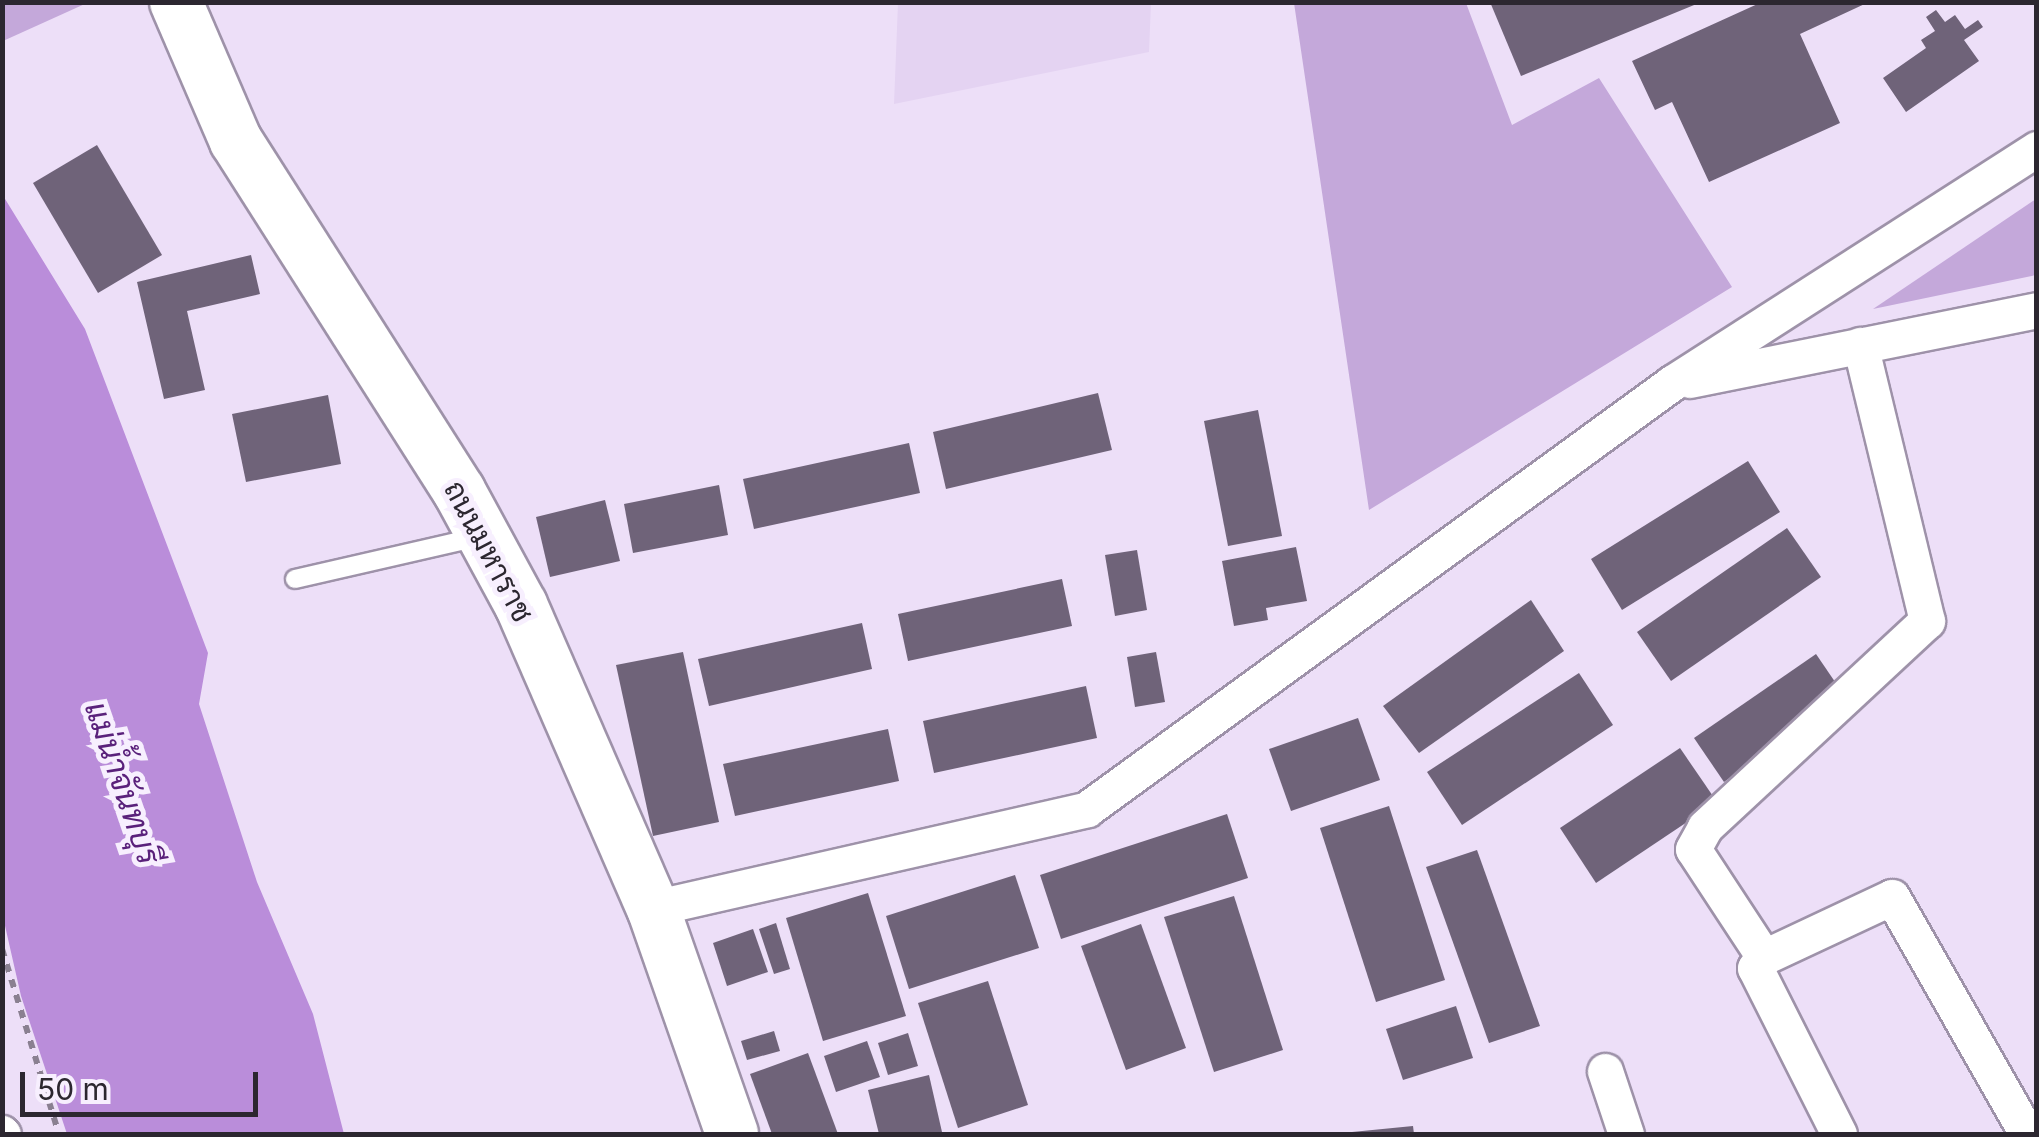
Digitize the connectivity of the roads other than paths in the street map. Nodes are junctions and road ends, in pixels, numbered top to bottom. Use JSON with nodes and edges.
{"nodes":[{"id":1,"x":176,"y":2,"type":"edge"},
{"id":2,"x":2036,"y":149,"type":"edge"},
{"id":3,"x":2036,"y":310,"type":"edge"},
{"id":4,"x":1860,"y":345,"type":"junction"},
{"id":5,"x":1672,"y":383,"type":"junction"},
{"id":6,"x":483,"y":536,"type":"junction"},
{"id":7,"x":294,"y":579,"type":"dead end"},
{"id":8,"x":653,"y":908,"type":"junction"},
{"id":9,"x":1764,"y":956,"type":"junction"},
{"id":10,"x":1605,"y":1071,"type":"dead end"},
{"id":11,"x":732,"y":1134,"type":"edge"},
{"id":12,"x":1626,"y":1134,"type":"edge"},
{"id":13,"x":1839,"y":1134,"type":"edge"},
{"id":14,"x":2026,"y":1134,"type":"edge"}],
"edges":[{"from":1,"to":6,"type":"street","name":"ถนนมหาราช"},
{"from":2,"to":5,"type":"street"},
{"from":3,"to":4,"type":"street"},
{"from":4,"to":5,"type":"street"},
{"from":4,"to":9,"type":"street"},
{"from":5,"to":8,"type":"street"},
{"from":6,"to":7,"type":"lane"},
{"from":6,"to":8,"type":"street","name":"ถนนมหาราช"},
{"from":8,"to":11,"type":"street","name":"ถนนมหาราช"},
{"from":9,"to":13,"type":"street"},
{"from":9,"to":14,"type":"street"},
{"from":10,"to":12,"type":"street"}]}
